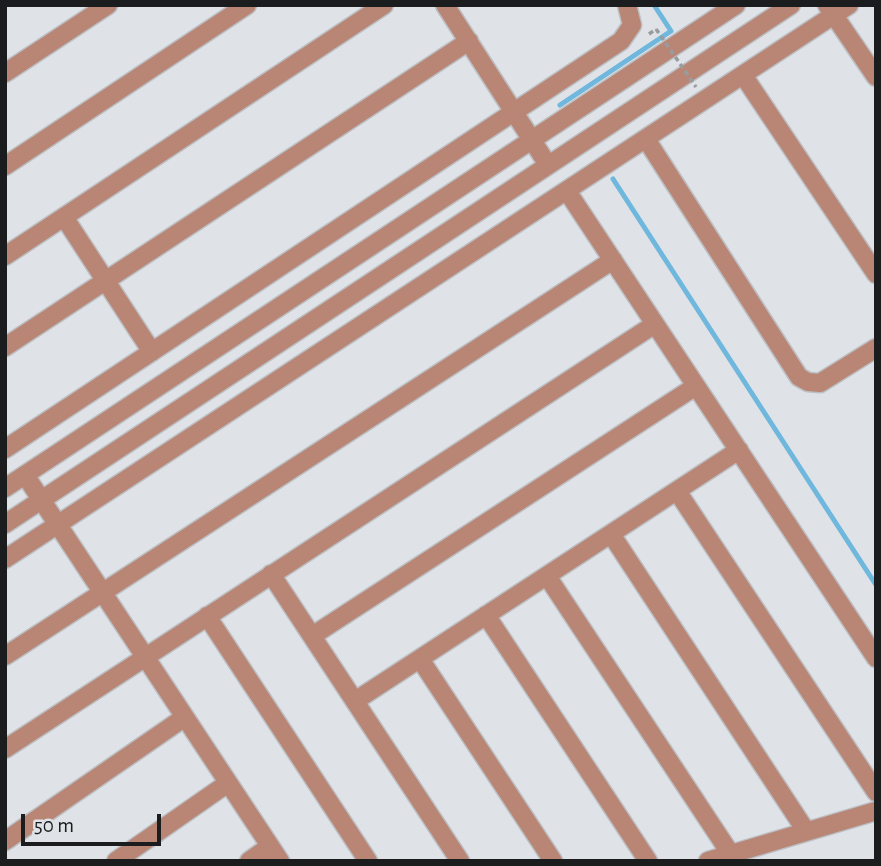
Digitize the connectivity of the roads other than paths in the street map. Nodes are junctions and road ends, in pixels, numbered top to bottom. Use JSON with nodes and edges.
{"nodes":[{"id":1,"x":108,"y":5,"type":"edge"},
{"id":2,"x":247,"y":5,"type":"edge"},
{"id":3,"x":384,"y":5,"type":"edge"},
{"id":4,"x":627,"y":5,"type":"edge"},
{"id":5,"x":736,"y":5,"type":"edge"},
{"id":6,"x":791,"y":5,"type":"edge"},
{"id":7,"x":447,"y":6,"type":"edge"},
{"id":8,"x":837,"y":9,"type":"edge"},
{"id":9,"x":468,"y":41,"type":"junction"},
{"id":10,"x":5,"y":74,"type":"edge"},
{"id":11,"x":743,"y":75,"type":"junction"},
{"id":12,"x":876,"y":77,"type":"edge"},
{"id":13,"x":515,"y":113,"type":"junction"},
{"id":14,"x":532,"y":139,"type":"junction"},
{"id":15,"x":646,"y":139,"type":"junction"},
{"id":16,"x":548,"y":164,"type":"junction"},
{"id":17,"x":5,"y":166,"type":"edge"},
{"id":18,"x":567,"y":191,"type":"junction"},
{"id":19,"x":64,"y":217,"type":"junction"},
{"id":20,"x":5,"y":256,"type":"edge"},
{"id":21,"x":613,"y":260,"type":"junction"},
{"id":22,"x":876,"y":274,"type":"edge"},
{"id":23,"x":106,"y":281,"type":"junction"},
{"id":24,"x":655,"y":324,"type":"junction"},
{"id":25,"x":5,"y":348,"type":"edge"},
{"id":26,"x":876,"y":348,"type":"edge"},
{"id":27,"x":152,"y":352,"type":"junction"},
{"id":28,"x":696,"y":386,"type":"junction"},
{"id":29,"x":5,"y":449,"type":"edge"},
{"id":30,"x":739,"y":450,"type":"junction"},
{"id":31,"x":25,"y":475,"type":"junction"},
{"id":32,"x":5,"y":488,"type":"edge"},
{"id":33,"x":677,"y":491,"type":"junction"},
{"id":34,"x":41,"y":500,"type":"junction"},
{"id":35,"x":5,"y":524,"type":"edge"},
{"id":36,"x":58,"y":525,"type":"junction"},
{"id":37,"x":611,"y":534,"type":"junction"},
{"id":38,"x":5,"y":559,"type":"edge"},
{"id":39,"x":271,"y":574,"type":"junction"},
{"id":40,"x":547,"y":576,"type":"junction"},
{"id":41,"x":102,"y":591,"type":"junction"},
{"id":42,"x":486,"y":615,"type":"junction"},
{"id":43,"x":207,"y":616,"type":"junction"},
{"id":44,"x":312,"y":636,"type":"junction"},
{"id":45,"x":5,"y":656,"type":"edge"},
{"id":46,"x":145,"y":657,"type":"junction"},
{"id":47,"x":876,"y":658,"type":"edge"},
{"id":48,"x":419,"y":659,"type":"junction"},
{"id":49,"x":355,"y":701,"type":"junction"},
{"id":50,"x":185,"y":717,"type":"junction"},
{"id":51,"x":5,"y":749,"type":"edge"},
{"id":52,"x":228,"y":783,"type":"junction"},
{"id":53,"x":876,"y":792,"type":"edge"},
{"id":54,"x":876,"y":811,"type":"edge"},
{"id":55,"x":806,"y":831,"type":"junction"},
{"id":56,"x":5,"y":841,"type":"edge"},
{"id":57,"x":730,"y":853,"type":"junction"},
{"id":58,"x":275,"y":854,"type":"edge"},
{"id":59,"x":116,"y":861,"type":"edge"},
{"id":60,"x":249,"y":861,"type":"edge"},
{"id":61,"x":368,"y":861,"type":"edge"},
{"id":62,"x":460,"y":861,"type":"edge"},
{"id":63,"x":553,"y":861,"type":"edge"},
{"id":64,"x":648,"y":861,"type":"edge"},
{"id":65,"x":708,"y":861,"type":"edge"}],
"edges":[{"from":1,"to":10,"type":"street"},
{"from":2,"to":17,"type":"street"},
{"from":3,"to":19,"type":"street"},
{"from":4,"to":13,"type":"street"},
{"from":5,"to":14,"type":"street"},
{"from":6,"to":16,"type":"street"},
{"from":7,"to":9,"type":"street"},
{"from":8,"to":11,"type":"street"},
{"from":8,"to":12,"type":"street"},
{"from":9,"to":13,"type":"street"},
{"from":9,"to":23,"type":"street"},
{"from":11,"to":15,"type":"street"},
{"from":11,"to":22,"type":"street"},
{"from":13,"to":14,"type":"street"},
{"from":13,"to":27,"type":"street"},
{"from":14,"to":16,"type":"street"},
{"from":14,"to":31,"type":"street"},
{"from":15,"to":18,"type":"street"},
{"from":15,"to":26,"type":"street"},
{"from":16,"to":34,"type":"street"},
{"from":18,"to":21,"type":"street"},
{"from":18,"to":36,"type":"street"},
{"from":19,"to":20,"type":"street"},
{"from":19,"to":23,"type":"street"},
{"from":21,"to":24,"type":"street"},
{"from":21,"to":41,"type":"street"},
{"from":23,"to":25,"type":"street"},
{"from":23,"to":27,"type":"street"},
{"from":24,"to":28,"type":"street"},
{"from":24,"to":39,"type":"street"},
{"from":27,"to":29,"type":"street"},
{"from":28,"to":30,"type":"street"},
{"from":28,"to":44,"type":"street"},
{"from":30,"to":33,"type":"street"},
{"from":30,"to":47,"type":"street"},
{"from":31,"to":32,"type":"street"},
{"from":31,"to":34,"type":"street"},
{"from":33,"to":37,"type":"street"},
{"from":33,"to":53,"type":"street"},
{"from":34,"to":35,"type":"street"},
{"from":34,"to":36,"type":"street"},
{"from":36,"to":38,"type":"street"},
{"from":36,"to":41,"type":"street"},
{"from":37,"to":40,"type":"street"},
{"from":37,"to":55,"type":"street"},
{"from":39,"to":43,"type":"street"},
{"from":39,"to":44,"type":"street"},
{"from":40,"to":42,"type":"street"},
{"from":40,"to":57,"type":"street"},
{"from":41,"to":45,"type":"street"},
{"from":41,"to":46,"type":"street"},
{"from":42,"to":48,"type":"street"},
{"from":42,"to":64,"type":"street"},
{"from":43,"to":46,"type":"street"},
{"from":43,"to":61,"type":"street"},
{"from":44,"to":49,"type":"street"},
{"from":46,"to":50,"type":"street"},
{"from":46,"to":51,"type":"street"},
{"from":48,"to":49,"type":"street"},
{"from":48,"to":63,"type":"street"},
{"from":49,"to":62,"type":"street"},
{"from":50,"to":52,"type":"street"},
{"from":50,"to":56,"type":"street"},
{"from":52,"to":58,"type":"street"},
{"from":52,"to":59,"type":"street"},
{"from":54,"to":55,"type":"street"},
{"from":55,"to":57,"type":"street"},
{"from":57,"to":65,"type":"street"},
{"from":58,"to":60,"type":"street"}]}
